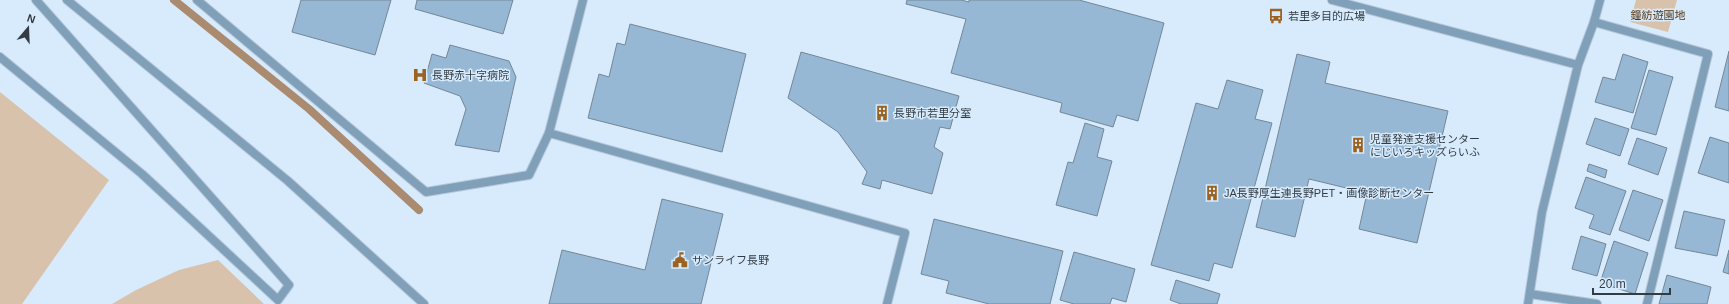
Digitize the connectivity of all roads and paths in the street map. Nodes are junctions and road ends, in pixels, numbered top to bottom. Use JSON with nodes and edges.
{"nodes":[{"id":1,"x":36,"y":0,"type":"edge"},
{"id":2,"x":67,"y":0,"type":"edge"},
{"id":3,"x":197,"y":0,"type":"edge"},
{"id":4,"x":583,"y":0,"type":"edge"},
{"id":5,"x":1332,"y":0,"type":"edge"},
{"id":6,"x":1600,"y":0,"type":"edge"},
{"id":7,"x":1594,"y":22,"type":"junction"},
{"id":8,"x":0,"y":57,"type":"edge"},
{"id":9,"x":1578,"y":65,"type":"junction"},
{"id":10,"x":548,"y":133,"type":"junction"},
{"id":11,"x":1530,"y":294,"type":"junction"},
{"id":12,"x":424,"y":304,"type":"edge"},
{"id":13,"x":887,"y":304,"type":"edge"},
{"id":14,"x":1528,"y":304,"type":"edge"},
{"id":15,"x":1598,"y":304,"type":"edge"},
{"id":16,"x":1647,"y":304,"type":"edge"}],
"edges":[{"from":1,"to":8,"type":"street"},
{"from":2,"to":12,"type":"street"},
{"from":3,"to":10,"type":"street"},
{"from":4,"to":10,"type":"street"},
{"from":5,"to":9,"type":"street"},
{"from":6,"to":7,"type":"street"},
{"from":7,"to":9,"type":"street"},
{"from":7,"to":16,"type":"street"},
{"from":9,"to":11,"type":"street"},
{"from":10,"to":13,"type":"street"},
{"from":11,"to":14,"type":"street"},
{"from":11,"to":15,"type":"street"}]}
